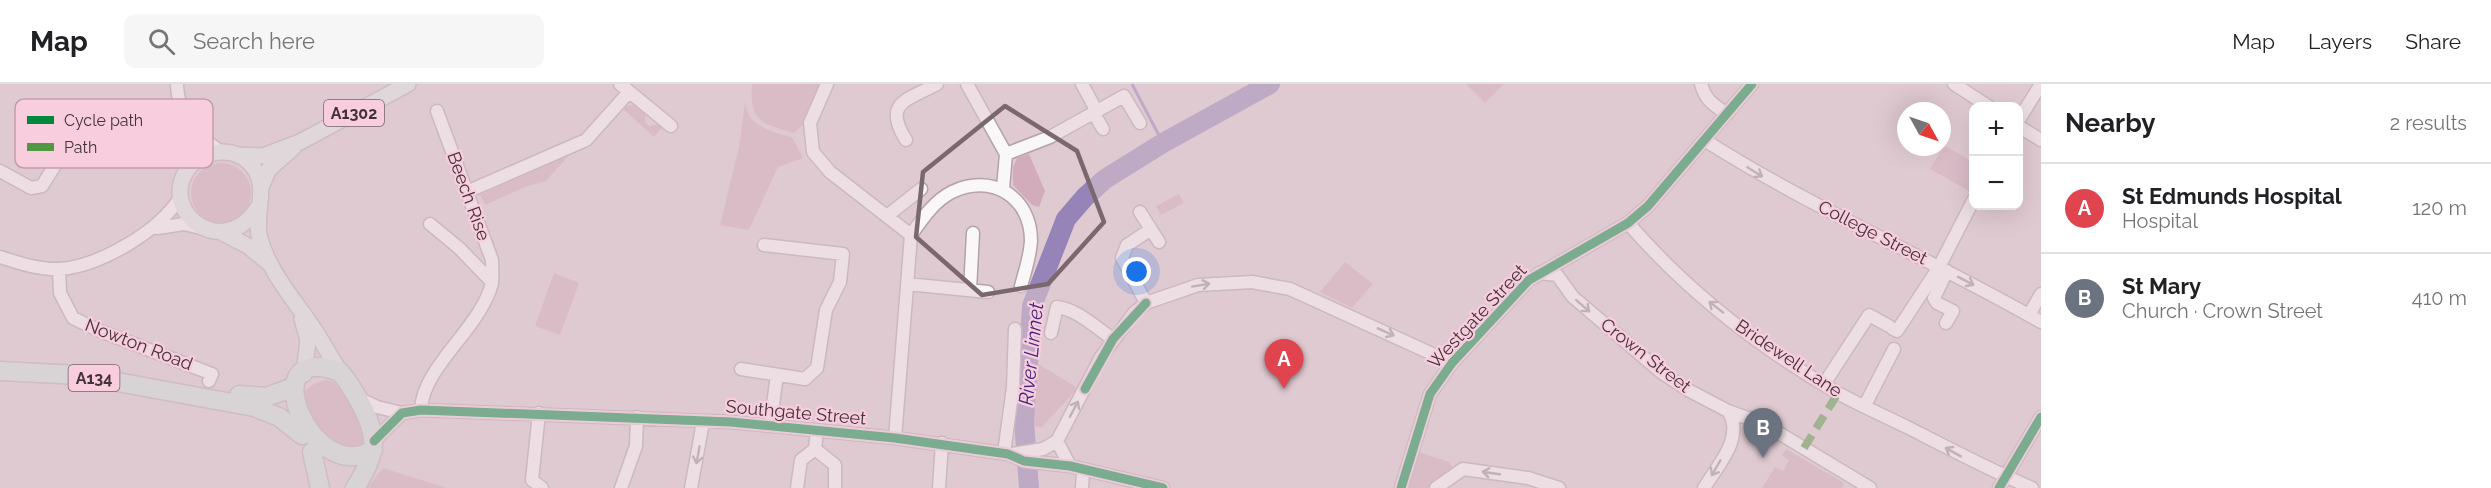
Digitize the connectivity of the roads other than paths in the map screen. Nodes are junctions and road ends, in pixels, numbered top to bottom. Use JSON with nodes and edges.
{"nodes":[{"id":1,"x":408,"y":84,"type":"edge"},
{"id":2,"x":827,"y":84,"type":"edge"},
{"id":3,"x":937,"y":84,"type":"edge"},
{"id":4,"x":967,"y":84,"type":"edge"},
{"id":5,"x":1082,"y":84,"type":"edge"},
{"id":6,"x":1701,"y":84,"type":"edge"},
{"id":7,"x":1751,"y":84,"type":"edge"},
{"id":8,"x":1954,"y":84,"type":"edge"},
{"id":9,"x":2041,"y":84,"type":"edge"},
{"id":10,"x":624,"y":88,"type":"edge"},
{"id":11,"x":1982,"y":102,"type":"edge"},
{"id":12,"x":437,"y":111,"type":"dead end"},
{"id":13,"x":1094,"y":111,"type":"junction"},
{"id":14,"x":2023,"y":113,"type":"edge"},
{"id":15,"x":1727,"y":114,"type":"junction"},
{"id":16,"x":1140,"y":123,"type":"dead end"},
{"id":17,"x":671,"y":126,"type":"dead end"},
{"id":18,"x":1103,"y":129,"type":"dead end"},
{"id":19,"x":2023,"y":129,"type":"edge"},
{"id":20,"x":906,"y":140,"type":"dead end"},
{"id":21,"x":2041,"y":140,"type":"edge"},
{"id":22,"x":1706,"y":141,"type":"junction"},
{"id":23,"x":300,"y":142,"type":"junction"},
{"id":24,"x":213,"y":146,"type":"edge"},
{"id":25,"x":221,"y":152,"type":"junction"},
{"id":26,"x":213,"y":153,"type":"edge"},
{"id":27,"x":1006,"y":154,"type":"junction"},
{"id":28,"x":238,"y":155,"type":"junction"},
{"id":29,"x":53,"y":168,"type":"edge"},
{"id":30,"x":186,"y":168,"type":"edge"},
{"id":31,"x":189,"y":168,"type":"edge"},
{"id":32,"x":0,"y":171,"type":"edge"},
{"id":33,"x":186,"y":172,"type":"junction"},
{"id":34,"x":261,"y":187,"type":"junction"},
{"id":35,"x":1003,"y":188,"type":"junction"},
{"id":36,"x":921,"y":189,"type":"dead end"},
{"id":37,"x":469,"y":191,"type":"junction"},
{"id":38,"x":181,"y":196,"type":"junction"},
{"id":39,"x":260,"y":204,"type":"junction"},
{"id":40,"x":1969,"y":210,"type":"edge"},
{"id":41,"x":1140,"y":212,"type":"dead end"},
{"id":42,"x":887,"y":216,"type":"junction"},
{"id":43,"x":1628,"y":223,"type":"junction"},
{"id":44,"x":430,"y":224,"type":"dead end"},
{"id":45,"x":202,"y":228,"type":"junction"},
{"id":46,"x":1150,"y":230,"type":"junction"},
{"id":47,"x":147,"y":231,"type":"junction"},
{"id":48,"x":223,"y":232,"type":"junction"},
{"id":49,"x":974,"y":233,"type":"dead end"},
{"id":50,"x":911,"y":235,"type":"junction"},
{"id":51,"x":1159,"y":242,"type":"dead end"},
{"id":52,"x":764,"y":245,"type":"dead end"},
{"id":53,"x":1570,"y":255,"type":"junction"},
{"id":54,"x":0,"y":257,"type":"edge"},
{"id":55,"x":270,"y":264,"type":"junction"},
{"id":56,"x":59,"y":269,"type":"junction"},
{"id":57,"x":1943,"y":269,"type":"junction"},
{"id":58,"x":1539,"y":273,"type":"junction"},
{"id":59,"x":1557,"y":275,"type":"junction"},
{"id":60,"x":492,"y":282,"type":"junction"},
{"id":61,"x":907,"y":284,"type":"junction"},
{"id":62,"x":1021,"y":286,"type":"dead end"},
{"id":63,"x":970,"y":290,"type":"junction"},
{"id":64,"x":988,"y":292,"type":"dead end"},
{"id":65,"x":2041,"y":294,"type":"edge"},
{"id":66,"x":1146,"y":303,"type":"junction"},
{"id":67,"x":302,"y":313,"type":"junction"},
{"id":68,"x":2029,"y":315,"type":"junction"},
{"id":69,"x":2041,"y":322,"type":"edge"},
{"id":70,"x":1946,"y":323,"type":"dead end"},
{"id":71,"x":1015,"y":329,"type":"dead end"},
{"id":72,"x":1051,"y":333,"type":"dead end"},
{"id":73,"x":1113,"y":339,"type":"junction"},
{"id":74,"x":1894,"y":348,"type":"dead end"},
{"id":75,"x":1452,"y":363,"type":"junction"},
{"id":76,"x":741,"y":369,"type":"dead end"},
{"id":77,"x":0,"y":371,"type":"edge"},
{"id":78,"x":340,"y":372,"type":"junction"},
{"id":79,"x":777,"y":375,"type":"junction"},
{"id":80,"x":299,"y":380,"type":"junction"},
{"id":81,"x":209,"y":381,"type":"dead end"},
{"id":82,"x":1824,"y":384,"type":"junction"},
{"id":83,"x":187,"y":393,"type":"junction"},
{"id":84,"x":357,"y":397,"type":"junction"},
{"id":85,"x":1865,"y":405,"type":"junction"},
{"id":86,"x":421,"y":410,"type":"junction"},
{"id":87,"x":1728,"y":411,"type":"junction"},
{"id":88,"x":402,"y":413,"type":"junction"},
{"id":89,"x":539,"y":413,"type":"junction"},
{"id":90,"x":637,"y":417,"type":"junction"},
{"id":91,"x":2041,"y":417,"type":"edge"},
{"id":92,"x":703,"y":422,"type":"junction"},
{"id":93,"x":1764,"y":424,"type":"junction"},
{"id":94,"x":770,"y":426,"type":"junction"},
{"id":95,"x":817,"y":430,"type":"junction"},
{"id":96,"x":1735,"y":434,"type":"junction"},
{"id":97,"x":895,"y":438,"type":"junction"},
{"id":98,"x":1057,"y":441,"type":"junction"},
{"id":99,"x":307,"y":443,"type":"junction"},
{"id":100,"x":942,"y":443,"type":"junction"},
{"id":101,"x":373,"y":446,"type":"junction"},
{"id":102,"x":815,"y":449,"type":"junction"},
{"id":103,"x":1006,"y":454,"type":"junction"},
{"id":104,"x":1027,"y":457,"type":"junction"},
{"id":105,"x":1070,"y":466,"type":"junction"},
{"id":106,"x":1083,"y":469,"type":"junction"},
{"id":107,"x":2002,"y":482,"type":"edge"},
{"id":108,"x":320,"y":488,"type":"edge"},
{"id":109,"x":355,"y":488,"type":"edge"},
{"id":110,"x":542,"y":488,"type":"edge"},
{"id":111,"x":621,"y":488,"type":"edge"},
{"id":112,"x":691,"y":488,"type":"edge"},
{"id":113,"x":797,"y":488,"type":"edge"},
{"id":114,"x":836,"y":488,"type":"edge"},
{"id":115,"x":939,"y":488,"type":"edge"},
{"id":116,"x":1082,"y":488,"type":"edge"},
{"id":117,"x":1163,"y":488,"type":"edge"},
{"id":118,"x":1401,"y":488,"type":"edge"},
{"id":119,"x":1436,"y":488,"type":"edge"},
{"id":120,"x":1559,"y":488,"type":"edge"},
{"id":121,"x":1704,"y":488,"type":"edge"},
{"id":122,"x":1870,"y":488,"type":"edge"},
{"id":123,"x":2032,"y":488,"type":"edge"}],
"edges":[{"from":1,"to":23,"type":"main road","number":"A1302"},
{"from":2,"to":42,"type":"street"},
{"from":3,"to":20,"type":"street"},
{"from":4,"to":27,"type":"street"},
{"from":5,"to":13,"type":"street"},
{"from":6,"to":15,"type":"street"},
{"from":7,"to":15,"type":"street","name":"Westgate Street"},
{"from":8,"to":11,"type":"street"},
{"from":9,"to":14,"type":"street"},
{"from":10,"to":17,"type":"street"},
{"from":10,"to":37,"type":"street"},
{"from":12,"to":37,"type":"street","name":"Beech Rise"},
{"from":13,"to":16,"type":"street"},
{"from":13,"to":18,"type":"street"},
{"from":13,"to":27,"type":"street"},
{"from":15,"to":22,"type":"street","name":"Westgate Street"},
{"from":19,"to":21,"type":"street"},
{"from":22,"to":43,"type":"street","name":"Westgate Street"},
{"from":22,"to":57,"type":"street","name":"College Street","one_way":true},
{"from":23,"to":28,"type":"main road","number":"A1302"},
{"from":23,"to":34,"type":"main road","number":"A1302"},
{"from":24,"to":25,"type":"street"},
{"from":25,"to":26,"type":"main road"},
{"from":25,"to":28,"type":"main road"},
{"from":27,"to":35,"type":"street"},
{"from":28,"to":34,"type":"main road"},
{"from":29,"to":32,"type":"street"},
{"from":30,"to":33,"type":"street"},
{"from":31,"to":33,"type":"main road"},
{"from":33,"to":38,"type":"main road"},
{"from":34,"to":39,"type":"main road"},
{"from":35,"to":50,"type":"street"},
{"from":35,"to":62,"type":"street"},
{"from":36,"to":42,"type":"street"},
{"from":37,"to":60,"type":"street","name":"Beech Rise"},
{"from":38,"to":45,"type":"main road"},
{"from":38,"to":47,"type":"street"},
{"from":39,"to":48,"type":"main road"},
{"from":39,"to":55,"type":"main road"},
{"from":40,"to":57,"type":"street"},
{"from":41,"to":46,"type":"street"},
{"from":42,"to":50,"type":"street"},
{"from":43,"to":53,"type":"street","name":"Westgate Street"},
{"from":82,"to":43,"type":"street","name":"Bridewell Lane","one_way":true},
{"from":44,"to":60,"type":"street","name":"Beech Rise"},
{"from":45,"to":47,"type":"street"},
{"from":45,"to":48,"type":"main road"},
{"from":46,"to":51,"type":"street"},
{"from":46,"to":66,"type":"street"},
{"from":47,"to":56,"type":"street"},
{"from":48,"to":55,"type":"main road"},
{"from":49,"to":63,"type":"street"},
{"from":50,"to":61,"type":"street"},
{"from":52,"to":79,"type":"street"},
{"from":53,"to":58,"type":"street","name":"Westgate Street"},
{"from":53,"to":59,"type":"street","name":"Westgate Street"},
{"from":54,"to":56,"type":"street"},
{"from":55,"to":67,"type":"main road"},
{"from":56,"to":81,"type":"street","name":"Nowton Road"},
{"from":57,"to":68,"type":"street","name":"College Street","one_way":true},
{"from":57,"to":70,"type":"street"},
{"from":57,"to":82,"type":"street"},
{"from":58,"to":59,"type":"street"},
{"from":58,"to":75,"type":"street","name":"Westgate Street"},
{"from":59,"to":87,"type":"street","name":"Crown Street","one_way":true},
{"from":60,"to":86,"type":"street","name":"Beech Rise"},
{"from":61,"to":63,"type":"street"},
{"from":61,"to":97,"type":"street"},
{"from":63,"to":64,"type":"street"},
{"from":65,"to":68,"type":"street"},
{"from":66,"to":73,"type":"street"},
{"from":66,"to":75,"type":"street","one_way":true},
{"from":67,"to":78,"type":"main road"},
{"from":67,"to":80,"type":"main road"},
{"from":68,"to":69,"type":"street","name":"College Street"},
{"from":71,"to":103,"type":"street"},
{"from":72,"to":73,"type":"street"},
{"from":98,"to":73,"type":"street","one_way":true},
{"from":74,"to":85,"type":"street"},
{"from":75,"to":118,"type":"street","name":"Westgate Street"},
{"from":76,"to":79,"type":"street"},
{"from":77,"to":83,"type":"highway","number":"A134"},
{"from":78,"to":80,"type":"highway"},
{"from":78,"to":84,"type":"highway"},
{"from":79,"to":94,"type":"street"},
{"from":80,"to":83,"type":"highway","number":"A134"},
{"from":80,"to":99,"type":"highway"},
{"from":82,"to":85,"type":"street","name":"Bridewell Lane"},
{"from":83,"to":99,"type":"highway","number":"A134"},
{"from":84,"to":88,"type":"street"},
{"from":84,"to":101,"type":"highway"},
{"from":107,"to":85,"type":"street","name":"Bridewell Lane","one_way":true},
{"from":86,"to":88,"type":"street","name":"Southgate Street"},
{"from":86,"to":89,"type":"street","name":"Southgate Street"},
{"from":87,"to":93,"type":"street","name":"Crown Street"},
{"from":87,"to":96,"type":"street"},
{"from":88,"to":101,"type":"street"},
{"from":89,"to":90,"type":"street","name":"Southgate Street"},
{"from":89,"to":110,"type":"street"},
{"from":90,"to":92,"type":"street","name":"Southgate Street"},
{"from":90,"to":111,"type":"street"},
{"from":91,"to":107,"type":"street"},
{"from":92,"to":94,"type":"street","name":"Southgate Street"},
{"from":92,"to":112,"type":"street","one_way":true},
{"from":93,"to":96,"type":"street"},
{"from":93,"to":122,"type":"street","name":"Crown Street"},
{"from":94,"to":95,"type":"street","name":"Southgate Street"},
{"from":95,"to":97,"type":"street","name":"Southgate Street"},
{"from":95,"to":102,"type":"street"},
{"from":96,"to":121,"type":"street","one_way":true},
{"from":97,"to":100,"type":"street","name":"Southgate Street"},
{"from":98,"to":104,"type":"street"},
{"from":98,"to":105,"type":"street"},
{"from":99,"to":101,"type":"highway"},
{"from":99,"to":108,"type":"highway"},
{"from":100,"to":103,"type":"street","name":"Southgate Street"},
{"from":100,"to":115,"type":"street"},
{"from":101,"to":109,"type":"highway"},
{"from":102,"to":113,"type":"street"},
{"from":102,"to":114,"type":"street"},
{"from":103,"to":104,"type":"street","name":"Southgate Street"},
{"from":104,"to":105,"type":"street","name":"Southgate Street"},
{"from":105,"to":106,"type":"street","name":"Southgate Street"},
{"from":106,"to":116,"type":"street"},
{"from":106,"to":117,"type":"street","name":"Southgate Street"},
{"from":107,"to":123,"type":"street","name":"Bridewell Lane"},
{"from":120,"to":119,"type":"street","one_way":true}]}
